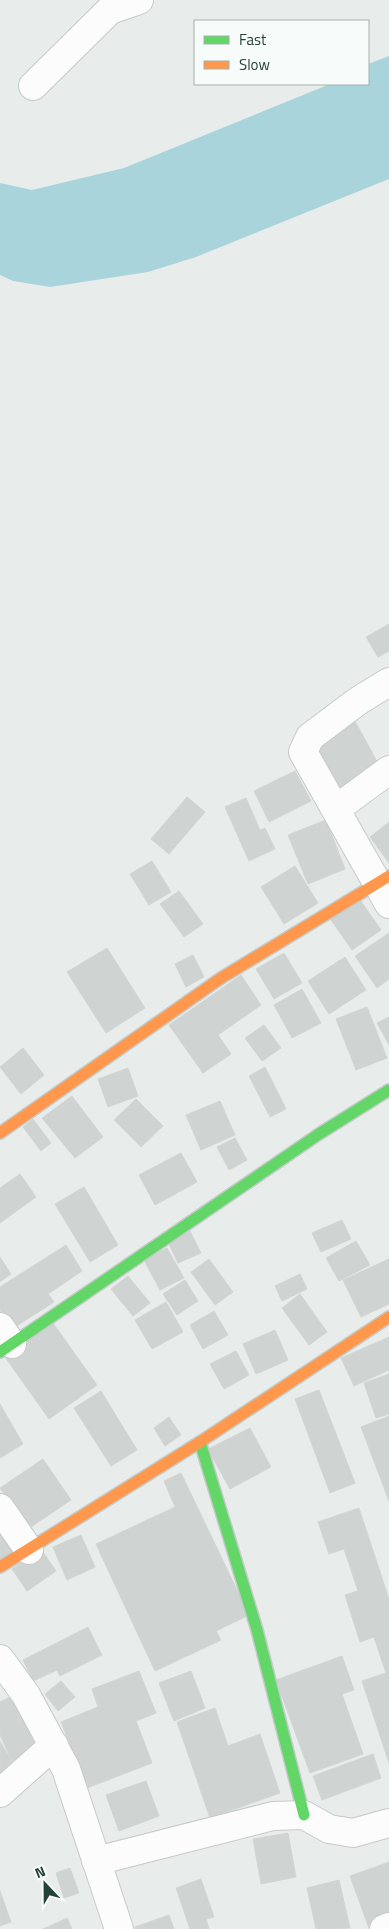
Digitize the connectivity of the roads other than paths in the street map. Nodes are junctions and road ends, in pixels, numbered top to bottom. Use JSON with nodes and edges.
{"nodes":[{"id":1,"x":138,"y":0,"type":"edge"},
{"id":2,"x":33,"y":86,"type":"dead end"},
{"id":3,"x":389,"y":682,"type":"edge"},
{"id":4,"x":389,"y":770,"type":"edge"},
{"id":5,"x":336,"y":809,"type":"junction"},
{"id":6,"x":385,"y":888,"type":"edge"},
{"id":7,"x":389,"y":1090,"type":"edge"},
{"id":8,"x":0,"y":1133,"type":"edge"},
{"id":9,"x":389,"y":1317,"type":"edge"},
{"id":10,"x":4,"y":1341,"type":"edge"},
{"id":11,"x":200,"y":1442,"type":"junction"},
{"id":12,"x":0,"y":1508,"type":"edge"},
{"id":13,"x":29,"y":1550,"type":"junction"},
{"id":14,"x":0,"y":1566,"type":"edge"},
{"id":15,"x":0,"y":1659,"type":"edge"},
{"id":16,"x":54,"y":1745,"type":"junction"},
{"id":17,"x":0,"y":1793,"type":"edge"},
{"id":18,"x":304,"y":1815,"type":"junction"},
{"id":19,"x":389,"y":1824,"type":"edge"},
{"id":20,"x":96,"y":1860,"type":"junction"},
{"id":21,"x":389,"y":1927,"type":"edge"},
{"id":22,"x":119,"y":1929,"type":"edge"},
{"id":23,"x":384,"y":1929,"type":"edge"}],
"edges":[{"from":1,"to":2,"type":"street"},
{"from":3,"to":5,"type":"street"},
{"from":4,"to":5,"type":"street"},
{"from":5,"to":6,"type":"street"},
{"from":6,"to":8,"type":"street"},
{"from":7,"to":10,"type":"street"},
{"from":9,"to":11,"type":"street"},
{"from":11,"to":13,"type":"street"},
{"from":11,"to":18,"type":"street"},
{"from":12,"to":13,"type":"street"},
{"from":13,"to":14,"type":"street"},
{"from":15,"to":16,"type":"street"},
{"from":16,"to":17,"type":"street"},
{"from":16,"to":20,"type":"street"},
{"from":18,"to":19,"type":"street"},
{"from":18,"to":20,"type":"street"},
{"from":20,"to":22,"type":"street"},
{"from":21,"to":23,"type":"street"}]}
